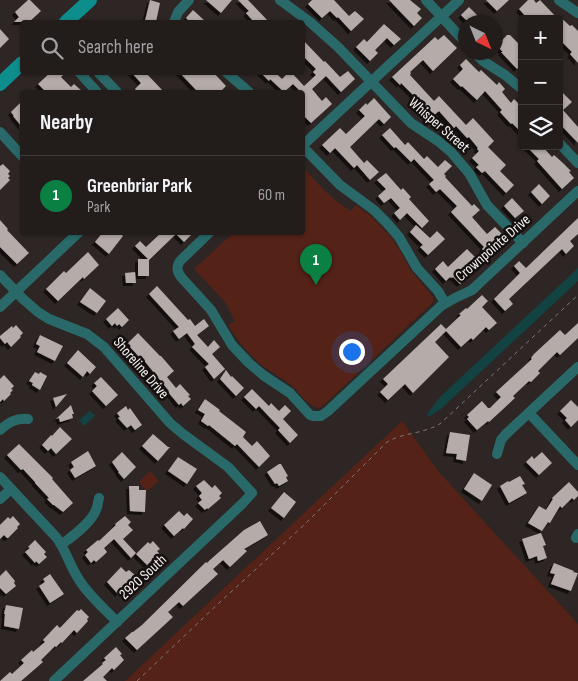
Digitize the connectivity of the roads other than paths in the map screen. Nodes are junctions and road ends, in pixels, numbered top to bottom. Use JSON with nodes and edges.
{"nodes":[{"id":1,"x":90,"y":0,"type":"edge"},
{"id":2,"x":189,"y":0,"type":"edge"},
{"id":3,"x":280,"y":0,"type":"edge"},
{"id":4,"x":426,"y":0,"type":"edge"},
{"id":5,"x":459,"y":0,"type":"edge"},
{"id":6,"x":559,"y":0,"type":"edge"},
{"id":7,"x":578,"y":13,"type":"edge"},
{"id":8,"x":441,"y":16,"type":"junction"},
{"id":9,"x":68,"y":20,"type":"edge"},
{"id":10,"x":175,"y":20,"type":"edge"},
{"id":11,"x":458,"y":34,"type":"edge"},
{"id":12,"x":483,"y":60,"type":"edge"},
{"id":13,"x":20,"y":65,"type":"edge"},
{"id":14,"x":82,"y":75,"type":"edge"},
{"id":15,"x":101,"y":75,"type":"edge"},
{"id":16,"x":229,"y":75,"type":"edge"},
{"id":17,"x":372,"y":81,"type":"junction"},
{"id":18,"x":0,"y":84,"type":"edge"},
{"id":19,"x":518,"y":86,"type":"edge"},
{"id":20,"x":95,"y":90,"type":"edge"},
{"id":21,"x":115,"y":90,"type":"edge"},
{"id":22,"x":247,"y":90,"type":"edge"},
{"id":23,"x":0,"y":132,"type":"edge"},
{"id":24,"x":305,"y":144,"type":"edge"},
{"id":25,"x":563,"y":147,"type":"edge"},
{"id":26,"x":305,"y":148,"type":"edge"},
{"id":27,"x":20,"y":154,"type":"edge"},
{"id":28,"x":578,"y":164,"type":"edge"},
{"id":29,"x":578,"y":191,"type":"edge"},
{"id":30,"x":76,"y":235,"type":"edge"},
{"id":31,"x":207,"y":235,"type":"edge"},
{"id":32,"x":523,"y":243,"type":"junction"},
{"id":33,"x":0,"y":275,"type":"edge"},
{"id":34,"x":16,"y":292,"type":"junction"},
{"id":35,"x":445,"y":303,"type":"junction"},
{"id":36,"x":0,"y":307,"type":"edge"},
{"id":37,"x":578,"y":367,"type":"edge"},
{"id":38,"x":529,"y":413,"type":"junction"},
{"id":39,"x":28,"y":419,"type":"dead end"},
{"id":40,"x":0,"y":430,"type":"edge"},
{"id":41,"x":497,"y":454,"type":"dead end"},
{"id":42,"x":578,"y":465,"type":"edge"},
{"id":43,"x":0,"y":477,"type":"edge"},
{"id":44,"x":11,"y":489,"type":"junction"},
{"id":45,"x":252,"y":493,"type":"joint"},
{"id":46,"x":99,"y":498,"type":"dead end"},
{"id":47,"x":0,"y":499,"type":"edge"},
{"id":48,"x":62,"y":544,"type":"junction"},
{"id":49,"x":117,"y":622,"type":"junction"},
{"id":50,"x":54,"y":681,"type":"edge"}],
"edges":[{"from":1,"to":9,"type":"main road"},
{"from":2,"to":10,"type":"street"},
{"from":3,"to":17,"type":"street","name":"Whisper Street"},
{"from":4,"to":8,"type":"street"},
{"from":5,"to":8,"type":"street"},
{"from":6,"to":7,"type":"street"},
{"from":8,"to":11,"type":"street"},
{"from":8,"to":17,"type":"street"},
{"from":12,"to":19,"type":"street"},
{"from":13,"to":18,"type":"main road"},
{"from":14,"to":20,"type":"street"},
{"from":15,"to":21,"type":"street"},
{"from":16,"to":22,"type":"street"},
{"from":17,"to":24,"type":"street"},
{"from":17,"to":32,"type":"street","name":"Whisper Street"},
{"from":23,"to":27,"type":"street"},
{"from":25,"to":28,"type":"street"},
{"from":26,"to":35,"type":"street"},
{"from":29,"to":32,"type":"street","name":"Crownpointe Drive"},
{"from":30,"to":34,"type":"street"},
{"from":31,"to":35,"type":"street","name":"Crownpointe Drive"},
{"from":32,"to":35,"type":"street","name":"Crownpointe Drive"},
{"from":33,"to":34,"type":"street","name":"Shoreline Drive"},
{"from":34,"to":36,"type":"street"},
{"from":34,"to":45,"type":"street","name":"Shoreline Drive"},
{"from":37,"to":38,"type":"street"},
{"from":38,"to":41,"type":"street"},
{"from":38,"to":42,"type":"street"},
{"from":39,"to":40,"type":"street"},
{"from":43,"to":44,"type":"street"},
{"from":44,"to":47,"type":"street"},
{"from":44,"to":48,"type":"street"},
{"from":45,"to":49,"type":"street","name":"2920 South"},
{"from":46,"to":48,"type":"street"},
{"from":48,"to":49,"type":"street"},
{"from":49,"to":50,"type":"street","name":"2920 South"}]}
